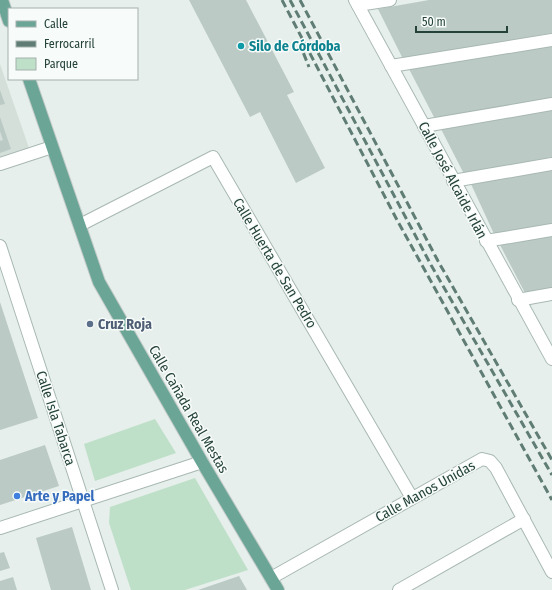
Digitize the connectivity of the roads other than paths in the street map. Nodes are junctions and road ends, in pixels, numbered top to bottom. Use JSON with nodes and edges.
{"nodes":[{"id":1,"x":2,"y":0,"type":"edge"},
{"id":2,"x":390,"y":0,"type":"edge"},
{"id":3,"x":356,"y":3,"type":"edge"},
{"id":4,"x":8,"y":18,"type":"edge"},
{"id":5,"x":552,"y":40,"type":"edge"},
{"id":6,"x":391,"y":66,"type":"junction"},
{"id":7,"x":29,"y":80,"type":"edge"},
{"id":8,"x":552,"y":104,"type":"edge"},
{"id":9,"x":424,"y":126,"type":"junction"},
{"id":10,"x":52,"y":147,"type":"junction"},
{"id":11,"x":0,"y":164,"type":"edge"},
{"id":12,"x":552,"y":164,"type":"edge"},
{"id":13,"x":453,"y":181,"type":"junction"},
{"id":14,"x":80,"y":225,"type":"junction"},
{"id":15,"x":552,"y":230,"type":"edge"},
{"id":16,"x":486,"y":241,"type":"junction"},
{"id":17,"x":1,"y":252,"type":"edge"},
{"id":18,"x":552,"y":294,"type":"edge"},
{"id":19,"x":518,"y":300,"type":"junction"},
{"id":20,"x":552,"y":359,"type":"edge"},
{"id":21,"x":202,"y":462,"type":"junction"},
{"id":22,"x":412,"y":498,"type":"junction"},
{"id":23,"x":83,"y":501,"type":"junction"},
{"id":24,"x":524,"y":519,"type":"junction"},
{"id":25,"x":0,"y":528,"type":"edge"},
{"id":26,"x":552,"y":572,"type":"edge"},
{"id":27,"x":271,"y":578,"type":"junction"},
{"id":28,"x":112,"y":590,"type":"edge"},
{"id":29,"x":278,"y":590,"type":"edge"},
{"id":30,"x":399,"y":590,"type":"edge"}],
"edges":[{"from":1,"to":4,"type":"main road"},
{"from":2,"to":3,"type":"street"},
{"from":3,"to":6,"type":"street","name":"Calle José Alcaide Irlán"},
{"from":5,"to":6,"type":"street"},
{"from":6,"to":9,"type":"street","name":"Calle José Alcaide Irlán"},
{"from":7,"to":10,"type":"main road","name":"Calle Cañada Real Mestas"},
{"from":8,"to":9,"type":"street"},
{"from":9,"to":13,"type":"street","name":"Calle José Alcaide Irlán"},
{"from":10,"to":11,"type":"street"},
{"from":10,"to":14,"type":"main road","name":"Calle Cañada Real Mestas"},
{"from":12,"to":13,"type":"street"},
{"from":13,"to":16,"type":"street","name":"Calle José Alcaide Irlán"},
{"from":14,"to":21,"type":"main road","name":"Calle Cañada Real Mestas"},
{"from":14,"to":22,"type":"street","name":"Calle Huerta de San Pedro"},
{"from":15,"to":16,"type":"street"},
{"from":16,"to":19,"type":"street","name":"Calle José Alcaide Irlán"},
{"from":17,"to":23,"type":"street","name":"Calle Isla Tabarca"},
{"from":18,"to":19,"type":"street"},
{"from":19,"to":20,"type":"street","name":"Calle José Alcaide Irlán"},
{"from":21,"to":23,"type":"street"},
{"from":21,"to":27,"type":"main road","name":"Calle Cañada Real Mestas"},
{"from":22,"to":24,"type":"street","name":"Calle Manos Unidas"},
{"from":22,"to":27,"type":"street","name":"Calle Manos Unidas"},
{"from":23,"to":25,"type":"street"},
{"from":23,"to":28,"type":"street","name":"Calle Isla Tabarca"},
{"from":24,"to":26,"type":"street","name":"Calle Manos Unidas"},
{"from":24,"to":30,"type":"street"},
{"from":27,"to":29,"type":"main road","name":"Calle Cañada Real Mestas"}]}
